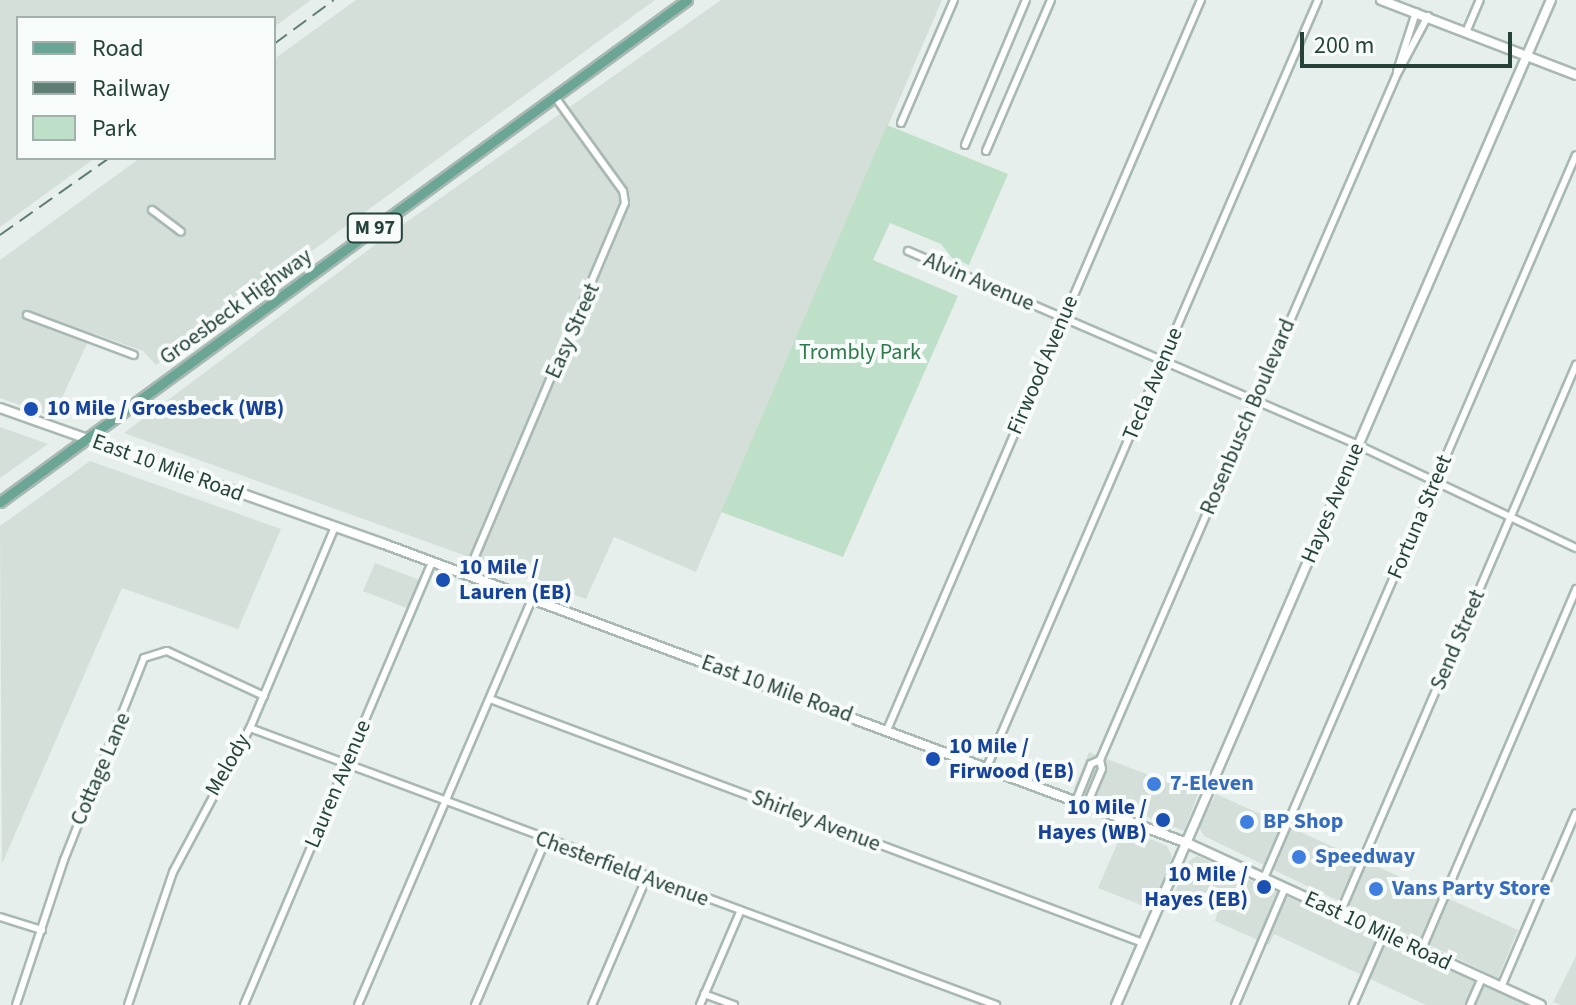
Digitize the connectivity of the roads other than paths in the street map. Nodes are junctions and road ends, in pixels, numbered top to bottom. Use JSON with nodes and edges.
{"nodes":[{"id":1,"x":687,"y":0,"type":"edge"},
{"id":2,"x":954,"y":0,"type":"edge"},
{"id":3,"x":1026,"y":0,"type":"edge"},
{"id":4,"x":1051,"y":0,"type":"edge"},
{"id":5,"x":1201,"y":0,"type":"edge"},
{"id":6,"x":1318,"y":0,"type":"edge"},
{"id":7,"x":1381,"y":0,"type":"edge"},
{"id":8,"x":1480,"y":0,"type":"edge"},
{"id":9,"x":1551,"y":0,"type":"edge"},
{"id":10,"x":1416,"y":12,"type":"junction"},
{"id":11,"x":1428,"y":16,"type":"junction"},
{"id":12,"x":1467,"y":30,"type":"junction"},
{"id":13,"x":1527,"y":53,"type":"junction"},
{"id":14,"x":1397,"y":74,"type":"junction"},
{"id":15,"x":1576,"y":75,"type":"edge"},
{"id":16,"x":555,"y":97,"type":"junction"},
{"id":17,"x":901,"y":123,"type":"dead end"},
{"id":18,"x":965,"y":145,"type":"dead end"},
{"id":19,"x":986,"y":151,"type":"dead end"},
{"id":20,"x":1576,"y":155,"type":"edge"},
{"id":21,"x":152,"y":210,"type":"dead end"},
{"id":22,"x":181,"y":232,"type":"dead end"},
{"id":23,"x":908,"y":251,"type":"dead end"},
{"id":24,"x":27,"y":315,"type":"dead end"},
{"id":25,"x":1063,"y":318,"type":"junction"},
{"id":26,"x":134,"y":355,"type":"dead end"},
{"id":27,"x":1162,"y":361,"type":"junction"},
{"id":28,"x":1576,"y":365,"type":"edge"},
{"id":29,"x":1255,"y":401,"type":"junction"},
{"id":30,"x":0,"y":408,"type":"edge"},
{"id":31,"x":88,"y":439,"type":"junction"},
{"id":32,"x":1358,"y":445,"type":"junction"},
{"id":33,"x":1436,"y":480,"type":"junction"},
{"id":34,"x":0,"y":502,"type":"edge"},
{"id":35,"x":1512,"y":515,"type":"junction"},
{"id":36,"x":335,"y":527,"type":"junction"},
{"id":37,"x":1576,"y":548,"type":"edge"},
{"id":38,"x":432,"y":563,"type":"junction"},
{"id":39,"x":467,"y":575,"type":"junction"},
{"id":40,"x":1576,"y":589,"type":"edge"},
{"id":41,"x":532,"y":599,"type":"junction"},
{"id":42,"x":264,"y":696,"type":"junction"},
{"id":43,"x":490,"y":699,"type":"junction"},
{"id":44,"x":250,"y":728,"type":"junction"},
{"id":45,"x":887,"y":730,"type":"junction"},
{"id":46,"x":1100,"y":760,"type":"junction"},
{"id":47,"x":345,"y":766,"type":"junction"},
{"id":48,"x":987,"y":767,"type":"junction"},
{"id":49,"x":1076,"y":801,"type":"junction"},
{"id":50,"x":444,"y":804,"type":"junction"},
{"id":51,"x":1087,"y":805,"type":"junction"},
{"id":52,"x":1576,"y":813,"type":"edge"},
{"id":53,"x":545,"y":842,"type":"junction"},
{"id":54,"x":1187,"y":843,"type":"junction"},
{"id":55,"x":1264,"y":878,"type":"junction"},
{"id":56,"x":646,"y":879,"type":"junction"},
{"id":57,"x":1285,"y":888,"type":"junction"},
{"id":58,"x":741,"y":910,"type":"junction"},
{"id":59,"x":1340,"y":913,"type":"junction"},
{"id":60,"x":0,"y":917,"type":"edge"},
{"id":61,"x":42,"y":930,"type":"junction"},
{"id":62,"x":1384,"y":934,"type":"junction"},
{"id":63,"x":1143,"y":943,"type":"junction"},
{"id":64,"x":1421,"y":951,"type":"junction"},
{"id":65,"x":1482,"y":978,"type":"junction"},
{"id":66,"x":1501,"y":987,"type":"junction"},
{"id":67,"x":704,"y":994,"type":"junction"},
{"id":68,"x":16,"y":1005,"type":"edge"},
{"id":69,"x":128,"y":1005,"type":"edge"},
{"id":70,"x":244,"y":1005,"type":"edge"},
{"id":71,"x":358,"y":1005,"type":"edge"},
{"id":72,"x":475,"y":1005,"type":"edge"},
{"id":73,"x":592,"y":1005,"type":"edge"},
{"id":74,"x":700,"y":1005,"type":"edge"},
{"id":75,"x":734,"y":1005,"type":"edge"},
{"id":76,"x":996,"y":1005,"type":"edge"},
{"id":77,"x":1116,"y":1005,"type":"edge"},
{"id":78,"x":1235,"y":1005,"type":"edge"},
{"id":79,"x":1353,"y":1005,"type":"edge"},
{"id":80,"x":1470,"y":1005,"type":"edge"},
{"id":81,"x":1541,"y":1005,"type":"edge"}],
"edges":[{"from":1,"to":16,"type":"main road","name":"Groesbeck Highway","number":"M 97"},
{"from":2,"to":17,"type":"street"},
{"from":3,"to":18,"type":"street"},
{"from":4,"to":19,"type":"street"},
{"from":5,"to":25,"type":"street","name":"Firwood Avenue"},
{"from":6,"to":27,"type":"street","name":"Tecla Avenue"},
{"from":7,"to":10,"type":"main road"},
{"from":8,"to":12,"type":"street"},
{"from":9,"to":13,"type":"main road","name":"Hayes Avenue"},
{"from":10,"to":11,"type":"main road"},
{"from":10,"to":14,"type":"street","name":"Rosenbusch Boulevard"},
{"from":11,"to":12,"type":"main road"},
{"from":11,"to":14,"type":"street","name":"Rosenbusch Boulevard"},
{"from":12,"to":13,"type":"main road"},
{"from":13,"to":15,"type":"main road"},
{"from":13,"to":32,"type":"main road","name":"Hayes Avenue"},
{"from":14,"to":29,"type":"street","name":"Rosenbusch Boulevard"},
{"from":16,"to":31,"type":"main road","name":"Groesbeck Highway","number":"M 97"},
{"from":16,"to":39,"type":"street","name":"Easy Street"},
{"from":20,"to":33,"type":"street","name":"Fortuna Street"},
{"from":21,"to":22,"type":"street"},
{"from":23,"to":25,"type":"street","name":"Alvin Avenue"},
{"from":24,"to":26,"type":"street"},
{"from":25,"to":27,"type":"street","name":"Alvin Avenue"},
{"from":25,"to":45,"type":"street","name":"Firwood Avenue"},
{"from":27,"to":29,"type":"street","name":"Alvin Avenue"},
{"from":27,"to":48,"type":"street","name":"Tecla Avenue"},
{"from":28,"to":35,"type":"street","name":"Send Street"},
{"from":29,"to":32,"type":"street","name":"Alvin Avenue"},
{"from":29,"to":46,"type":"street","name":"Rosenbusch Boulevard"},
{"from":30,"to":31,"type":"main road","name":"East 10 Mile Road"},
{"from":31,"to":34,"type":"main road","name":"Groesbeck Highway","number":"M 97"},
{"from":31,"to":36,"type":"main road","name":"East 10 Mile Road"},
{"from":32,"to":33,"type":"street","name":"Alvin Avenue"},
{"from":32,"to":54,"type":"main road","name":"Hayes Avenue"},
{"from":33,"to":35,"type":"street","name":"Alvin Avenue"},
{"from":33,"to":55,"type":"street","name":"Fortuna Street"},
{"from":35,"to":37,"type":"street","name":"Alvin Avenue"},
{"from":35,"to":59,"type":"street","name":"Send Street"},
{"from":36,"to":38,"type":"main road","name":"East 10 Mile Road"},
{"from":36,"to":42,"type":"street","name":"Melody"},
{"from":38,"to":39,"type":"main road","name":"East 10 Mile Road"},
{"from":38,"to":47,"type":"street","name":"Lauren Avenue"},
{"from":39,"to":41,"type":"main road","name":"East 10 Mile Road"},
{"from":40,"to":64,"type":"street"},
{"from":41,"to":43,"type":"street"},
{"from":41,"to":45,"type":"main road","name":"East 10 Mile Road"},
{"from":42,"to":44,"type":"street","name":"Melody"},
{"from":42,"to":61,"type":"street","name":"Cottage Lane"},
{"from":43,"to":50,"type":"street"},
{"from":43,"to":63,"type":"street","name":"Shirley Avenue"},
{"from":44,"to":47,"type":"street","name":"Chesterfield Avenue"},
{"from":44,"to":69,"type":"street","name":"Melody"},
{"from":45,"to":48,"type":"main road","name":"East 10 Mile Road"},
{"from":46,"to":49,"type":"street","name":"Rosenbusch Boulevard"},
{"from":46,"to":51,"type":"street","name":"Rosenbusch Boulevard"},
{"from":47,"to":50,"type":"street","name":"Chesterfield Avenue"},
{"from":47,"to":70,"type":"street","name":"Lauren Avenue"},
{"from":48,"to":49,"type":"main road","name":"East 10 Mile Road"},
{"from":49,"to":51,"type":"main road","name":"East 10 Mile Road"},
{"from":50,"to":53,"type":"street","name":"Chesterfield Avenue"},
{"from":50,"to":71,"type":"street"},
{"from":51,"to":54,"type":"main road","name":"East 10 Mile Road"},
{"from":52,"to":66,"type":"street"},
{"from":53,"to":56,"type":"street","name":"Chesterfield Avenue"},
{"from":53,"to":72,"type":"street"},
{"from":54,"to":55,"type":"main road","name":"East 10 Mile Road"},
{"from":54,"to":63,"type":"main road","name":"Hayes Avenue"},
{"from":55,"to":57,"type":"main road","name":"East 10 Mile Road"},
{"from":56,"to":58,"type":"street","name":"Chesterfield Avenue"},
{"from":56,"to":73,"type":"street"},
{"from":57,"to":59,"type":"main road","name":"East 10 Mile Road"},
{"from":57,"to":78,"type":"street"},
{"from":58,"to":67,"type":"street"},
{"from":58,"to":76,"type":"street","name":"Chesterfield Avenue"},
{"from":59,"to":62,"type":"main road","name":"East 10 Mile Road"},
{"from":60,"to":61,"type":"street"},
{"from":61,"to":68,"type":"street","name":"Cottage Lane"},
{"from":62,"to":64,"type":"main road","name":"East 10 Mile Road"},
{"from":62,"to":79,"type":"street"},
{"from":63,"to":77,"type":"main road","name":"Hayes Avenue"},
{"from":64,"to":65,"type":"main road","name":"East 10 Mile Road"},
{"from":65,"to":66,"type":"main road","name":"East 10 Mile Road"},
{"from":65,"to":80,"type":"street"},
{"from":66,"to":81,"type":"main road","name":"East 10 Mile Road"},
{"from":67,"to":74,"type":"street"},
{"from":67,"to":75,"type":"street"}]}
